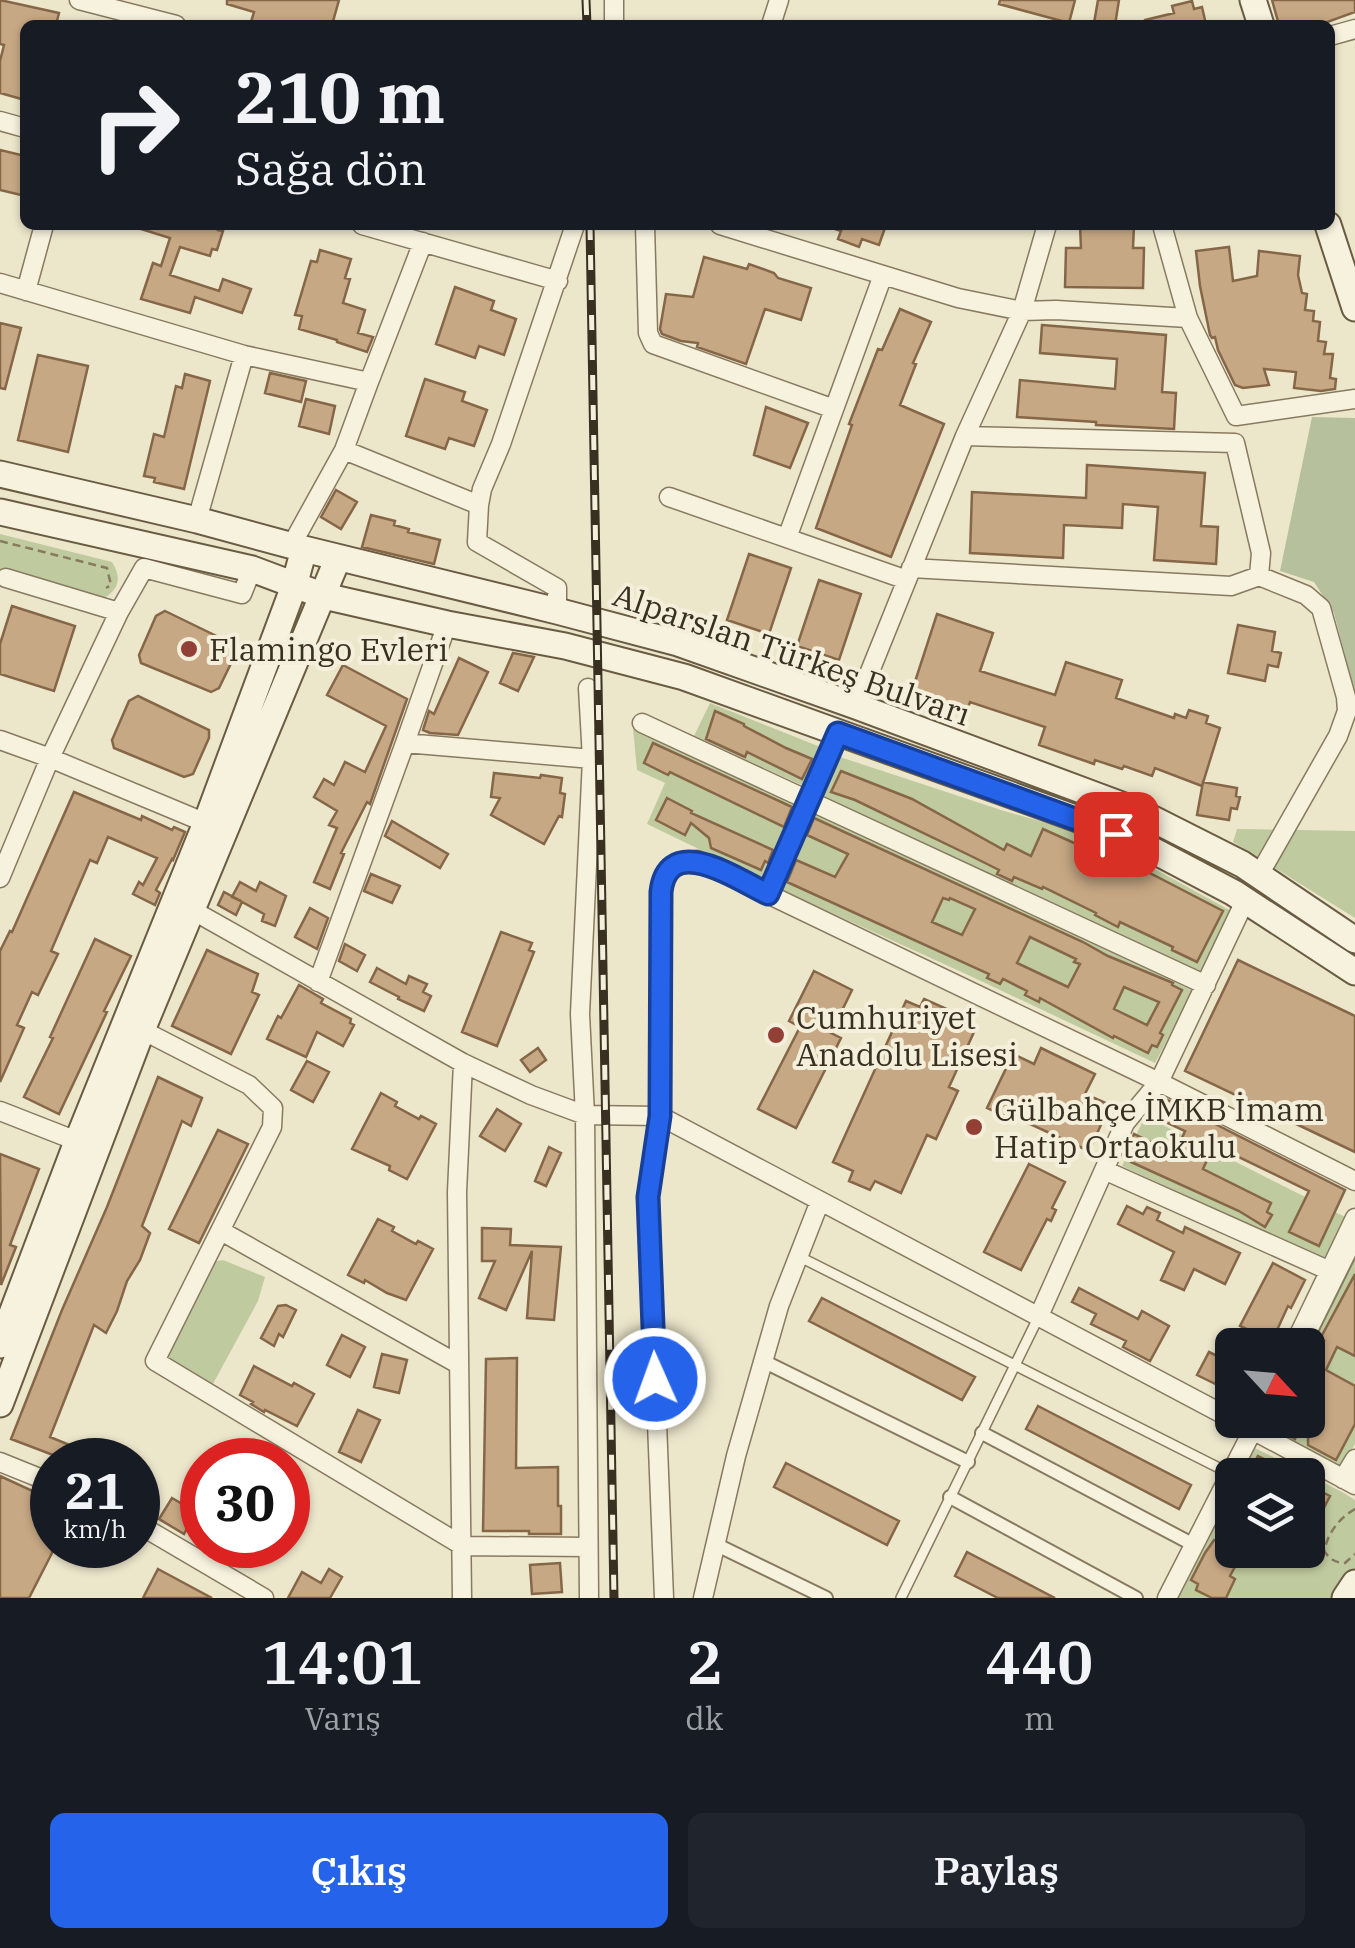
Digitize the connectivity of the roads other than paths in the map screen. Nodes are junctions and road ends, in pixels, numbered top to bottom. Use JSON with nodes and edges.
{"nodes":[{"id":1,"x":79,"y":0,"type":"edge"},
{"id":2,"x":119,"y":12,"type":"edge"},
{"id":3,"x":154,"y":20,"type":"edge"},
{"id":4,"x":43,"y":230,"type":"edge"},
{"id":5,"x":380,"y":230,"type":"edge"},
{"id":6,"x":574,"y":230,"type":"edge"},
{"id":7,"x":645,"y":230,"type":"edge"},
{"id":8,"x":736,"y":230,"type":"edge"},
{"id":9,"x":1046,"y":230,"type":"edge"},
{"id":10,"x":1163,"y":230,"type":"edge"},
{"id":11,"x":1330,"y":230,"type":"edge"},
{"id":12,"x":423,"y":242,"type":"junction"},
{"id":13,"x":883,"y":275,"type":"junction"},
{"id":14,"x":558,"y":281,"type":"junction"},
{"id":15,"x":0,"y":283,"type":"edge"},
{"id":16,"x":26,"y":291,"type":"junction"},
{"id":17,"x":1355,"y":308,"type":"edge"},
{"id":18,"x":1022,"y":311,"type":"junction"},
{"id":19,"x":1188,"y":318,"type":"junction"},
{"id":20,"x":244,"y":355,"type":"junction"},
{"id":21,"x":369,"y":382,"type":"junction"},
{"id":22,"x":1355,"y":399,"type":"edge"},
{"id":23,"x":834,"y":410,"type":"junction"},
{"id":24,"x":1236,"y":416,"type":"junction"},
{"id":25,"x":965,"y":436,"type":"junction"},
{"id":26,"x":1235,"y":444,"type":"junction"},
{"id":27,"x":344,"y":450,"type":"junction"},
{"id":28,"x":0,"y":474,"type":"edge"},
{"id":29,"x":669,"y":496,"type":"dead end"},
{"id":30,"x":479,"y":506,"type":"junction"},
{"id":31,"x":0,"y":512,"type":"edge"},
{"id":32,"x":198,"y":520,"type":"junction"},
{"id":33,"x":787,"y":538,"type":"junction"},
{"id":34,"x":298,"y":548,"type":"junction"},
{"id":35,"x":338,"y":558,"type":"junction"},
{"id":36,"x":252,"y":569,"type":"junction"},
{"id":37,"x":909,"y":574,"type":"junction"},
{"id":38,"x":1258,"y":576,"type":"junction"},
{"id":39,"x":6,"y":578,"type":"dead end"},
{"id":40,"x":294,"y":586,"type":"junction"},
{"id":41,"x":324,"y":596,"type":"junction"},
{"id":42,"x":557,"y":611,"type":"junction"},
{"id":43,"x":118,"y":612,"type":"junction"},
{"id":44,"x":447,"y":624,"type":"junction"},
{"id":45,"x":588,"y":688,"type":"dead end"},
{"id":46,"x":856,"y":706,"type":"junction"},
{"id":47,"x":642,"y":722,"type":"dead end"},
{"id":48,"x":838,"y":733,"type":"junction"},
{"id":49,"x":0,"y":740,"type":"edge"},
{"id":50,"x":405,"y":743,"type":"junction"},
{"id":51,"x":50,"y":758,"type":"junction"},
{"id":52,"x":592,"y":759,"type":"junction"},
{"id":53,"x":808,"y":800,"type":"junction"},
{"id":54,"x":206,"y":823,"type":"junction"},
{"id":55,"x":1259,"y":875,"type":"junction"},
{"id":56,"x":0,"y":878,"type":"edge"},
{"id":57,"x":768,"y":894,"type":"junction"},
{"id":58,"x":1246,"y":900,"type":"junction"},
{"id":59,"x":192,"y":910,"type":"junction"},
{"id":60,"x":1355,"y":940,"type":"edge"},
{"id":61,"x":1355,"y":972,"type":"edge"},
{"id":62,"x":318,"y":982,"type":"junction"},
{"id":63,"x":1206,"y":985,"type":"junction"},
{"id":64,"x":142,"y":1030,"type":"junction"},
{"id":65,"x":463,"y":1063,"type":"junction"},
{"id":66,"x":1160,"y":1082,"type":"junction"},
{"id":67,"x":0,"y":1110,"type":"edge"},
{"id":68,"x":585,"y":1115,"type":"junction"},
{"id":69,"x":660,"y":1116,"type":"junction"},
{"id":70,"x":87,"y":1145,"type":"junction"},
{"id":71,"x":1104,"y":1170,"type":"junction"},
{"id":72,"x":1355,"y":1181,"type":"edge"},
{"id":73,"x":820,"y":1201,"type":"junction"},
{"id":74,"x":1355,"y":1218,"type":"edge"},
{"id":75,"x":221,"y":1231,"type":"junction"},
{"id":76,"x":1355,"y":1242,"type":"edge"},
{"id":77,"x":798,"y":1256,"type":"junction"},
{"id":78,"x":1330,"y":1271,"type":"junction"},
{"id":79,"x":1038,"y":1318,"type":"junction"},
{"id":80,"x":1302,"y":1328,"type":"edge"},
{"id":81,"x":1312,"y":1328,"type":"edge"},
{"id":82,"x":0,"y":1345,"type":"edge"},
{"id":83,"x":763,"y":1360,"type":"junction"},
{"id":84,"x":458,"y":1364,"type":"junction"},
{"id":85,"x":1016,"y":1365,"type":"junction"},
{"id":86,"x":0,"y":1404,"type":"edge"},
{"id":87,"x":1215,"y":1411,"type":"edge"},
{"id":88,"x":982,"y":1433,"type":"junction"},
{"id":89,"x":1276,"y":1438,"type":"edge"},
{"id":90,"x":1355,"y":1460,"type":"edge"},
{"id":91,"x":0,"y":1462,"type":"edge"},
{"id":92,"x":968,"y":1462,"type":"junction"},
{"id":93,"x":1215,"y":1466,"type":"edge"},
{"id":94,"x":30,"y":1474,"type":"edge"},
{"id":95,"x":1349,"y":1482,"type":"edge"},
{"id":96,"x":950,"y":1497,"type":"junction"},
{"id":97,"x":1215,"y":1505,"type":"edge"},
{"id":98,"x":160,"y":1537,"type":"edge"},
{"id":99,"x":715,"y":1544,"type":"junction"},
{"id":100,"x":1194,"y":1545,"type":"junction"},
{"id":101,"x":463,"y":1546,"type":"junction"},
{"id":102,"x":588,"y":1546,"type":"junction"},
{"id":103,"x":1355,"y":1574,"type":"edge"},
{"id":104,"x":1355,"y":1583,"type":"edge"},
{"id":105,"x":264,"y":1598,"type":"edge"},
{"id":106,"x":462,"y":1598,"type":"edge"},
{"id":107,"x":589,"y":1598,"type":"edge"},
{"id":108,"x":664,"y":1598,"type":"edge"},
{"id":109,"x":702,"y":1598,"type":"edge"},
{"id":110,"x":826,"y":1598,"type":"edge"},
{"id":111,"x":901,"y":1598,"type":"edge"},
{"id":112,"x":1136,"y":1598,"type":"edge"},
{"id":113,"x":1167,"y":1598,"type":"edge"},
{"id":114,"x":1341,"y":1598,"type":"edge"}],
"edges":[{"from":1,"to":2,"type":"street"},
{"from":2,"to":3,"type":"street"},
{"from":4,"to":16,"type":"street"},
{"from":5,"to":12,"type":"street"},
{"from":6,"to":14,"type":"street"},
{"from":7,"to":23,"type":"street"},
{"from":8,"to":13,"type":"street"},
{"from":9,"to":18,"type":"street"},
{"from":10,"to":19,"type":"street"},
{"from":11,"to":17,"type":"main road"},
{"from":12,"to":14,"type":"street"},
{"from":12,"to":21,"type":"street"},
{"from":13,"to":18,"type":"street"},
{"from":13,"to":23,"type":"street"},
{"from":14,"to":30,"type":"street"},
{"from":15,"to":16,"type":"street"},
{"from":16,"to":20,"type":"street"},
{"from":18,"to":19,"type":"street"},
{"from":18,"to":25,"type":"street"},
{"from":19,"to":24,"type":"street"},
{"from":20,"to":21,"type":"street"},
{"from":20,"to":32,"type":"street"},
{"from":21,"to":27,"type":"street"},
{"from":22,"to":24,"type":"street"},
{"from":23,"to":33,"type":"street"},
{"from":24,"to":26,"type":"street"},
{"from":25,"to":26,"type":"street"},
{"from":25,"to":37,"type":"street"},
{"from":26,"to":38,"type":"street"},
{"from":27,"to":30,"type":"street"},
{"from":27,"to":34,"type":"street"},
{"from":28,"to":32,"type":"main road","name":"Alparslan Türkeş Bulvarı"},
{"from":29,"to":33,"type":"street"},
{"from":30,"to":42,"type":"street"},
{"from":31,"to":36,"type":"main road","name":"Alparslan Türkeş Bulvarı"},
{"from":32,"to":34,"type":"main road","name":"Alparslan Türkeş Bulvarı"},
{"from":33,"to":37,"type":"street"},
{"from":34,"to":35,"type":"main road","name":"Alparslan Türkeş Bulvarı"},
{"from":34,"to":40,"type":"main road"},
{"from":35,"to":41,"type":"main road"},
{"from":35,"to":42,"type":"main road","name":"Alparslan Türkeş Bulvarı"},
{"from":36,"to":40,"type":"main road","name":"Alparslan Türkeş Bulvarı"},
{"from":36,"to":43,"type":"street"},
{"from":37,"to":38,"type":"street"},
{"from":37,"to":46,"type":"street"},
{"from":38,"to":55,"type":"street"},
{"from":39,"to":43,"type":"street"},
{"from":40,"to":41,"type":"main road","name":"Alparslan Türkeş Bulvarı"},
{"from":40,"to":54,"type":"main road"},
{"from":41,"to":44,"type":"main road","name":"Alparslan Türkeş Bulvarı"},
{"from":41,"to":59,"type":"main road"},
{"from":42,"to":46,"type":"main road","name":"Alparslan Türkeş Bulvarı"},
{"from":43,"to":51,"type":"street"},
{"from":44,"to":48,"type":"main road","name":"Alparslan Türkeş Bulvarı"},
{"from":44,"to":50,"type":"street"},
{"from":45,"to":52,"type":"street"},
{"from":46,"to":55,"type":"main road","name":"Alparslan Türkeş Bulvarı"},
{"from":47,"to":53,"type":"street"},
{"from":48,"to":53,"type":"street"},
{"from":48,"to":58,"type":"main road","name":"Alparslan Türkeş Bulvarı"},
{"from":49,"to":51,"type":"street"},
{"from":50,"to":52,"type":"street"},
{"from":50,"to":62,"type":"street"},
{"from":51,"to":54,"type":"street"},
{"from":51,"to":56,"type":"street"},
{"from":52,"to":68,"type":"street"},
{"from":53,"to":57,"type":"street"},
{"from":53,"to":63,"type":"street"},
{"from":54,"to":70,"type":"main road"},
{"from":55,"to":60,"type":"main road","name":"Alparslan Türkeş Bulvarı"},
{"from":57,"to":66,"type":"street"},
{"from":57,"to":69,"type":"street"},
{"from":58,"to":61,"type":"main road","name":"Alparslan Türkeş Bulvarı"},
{"from":58,"to":63,"type":"street"},
{"from":59,"to":62,"type":"street"},
{"from":59,"to":64,"type":"main road"},
{"from":62,"to":65,"type":"street"},
{"from":63,"to":66,"type":"street"},
{"from":64,"to":70,"type":"main road"},
{"from":64,"to":75,"type":"street"},
{"from":65,"to":68,"type":"street"},
{"from":65,"to":84,"type":"street"},
{"from":66,"to":71,"type":"street"},
{"from":66,"to":72,"type":"street"},
{"from":67,"to":70,"type":"street"},
{"from":68,"to":69,"type":"street"},
{"from":68,"to":102,"type":"street"},
{"from":69,"to":73,"type":"street"},
{"from":69,"to":108,"type":"street"},
{"from":70,"to":82,"type":"main road"},
{"from":70,"to":86,"type":"main road"},
{"from":71,"to":78,"type":"street"},
{"from":71,"to":79,"type":"street"},
{"from":73,"to":77,"type":"street"},
{"from":73,"to":79,"type":"street"},
{"from":74,"to":78,"type":"street"},
{"from":75,"to":84,"type":"street"},
{"from":75,"to":101,"type":"street"},
{"from":76,"to":81,"type":"street"},
{"from":77,"to":83,"type":"street"},
{"from":77,"to":85,"type":"lane"},
{"from":78,"to":80,"type":"street"},
{"from":79,"to":85,"type":"lane"},
{"from":79,"to":87,"type":"street"},
{"from":83,"to":92,"type":"street"},
{"from":83,"to":99,"type":"street"},
{"from":84,"to":101,"type":"street"},
{"from":85,"to":88,"type":"lane"},
{"from":85,"to":93,"type":"lane"},
{"from":88,"to":92,"type":"lane"},
{"from":88,"to":100,"type":"street"},
{"from":89,"to":95,"type":"street"},
{"from":90,"to":95,"type":"street"},
{"from":91,"to":94,"type":"street"},
{"from":92,"to":96,"type":"lane"},
{"from":96,"to":111,"type":"lane"},
{"from":96,"to":112,"type":"street"},
{"from":97,"to":100,"type":"street"},
{"from":98,"to":105,"type":"street"},
{"from":99,"to":109,"type":"street"},
{"from":99,"to":110,"type":"street"},
{"from":100,"to":113,"type":"street"},
{"from":101,"to":102,"type":"street"},
{"from":101,"to":106,"type":"street"},
{"from":102,"to":107,"type":"street"},
{"from":103,"to":114,"type":"street"},
{"from":104,"to":114,"type":"main road"}]}
